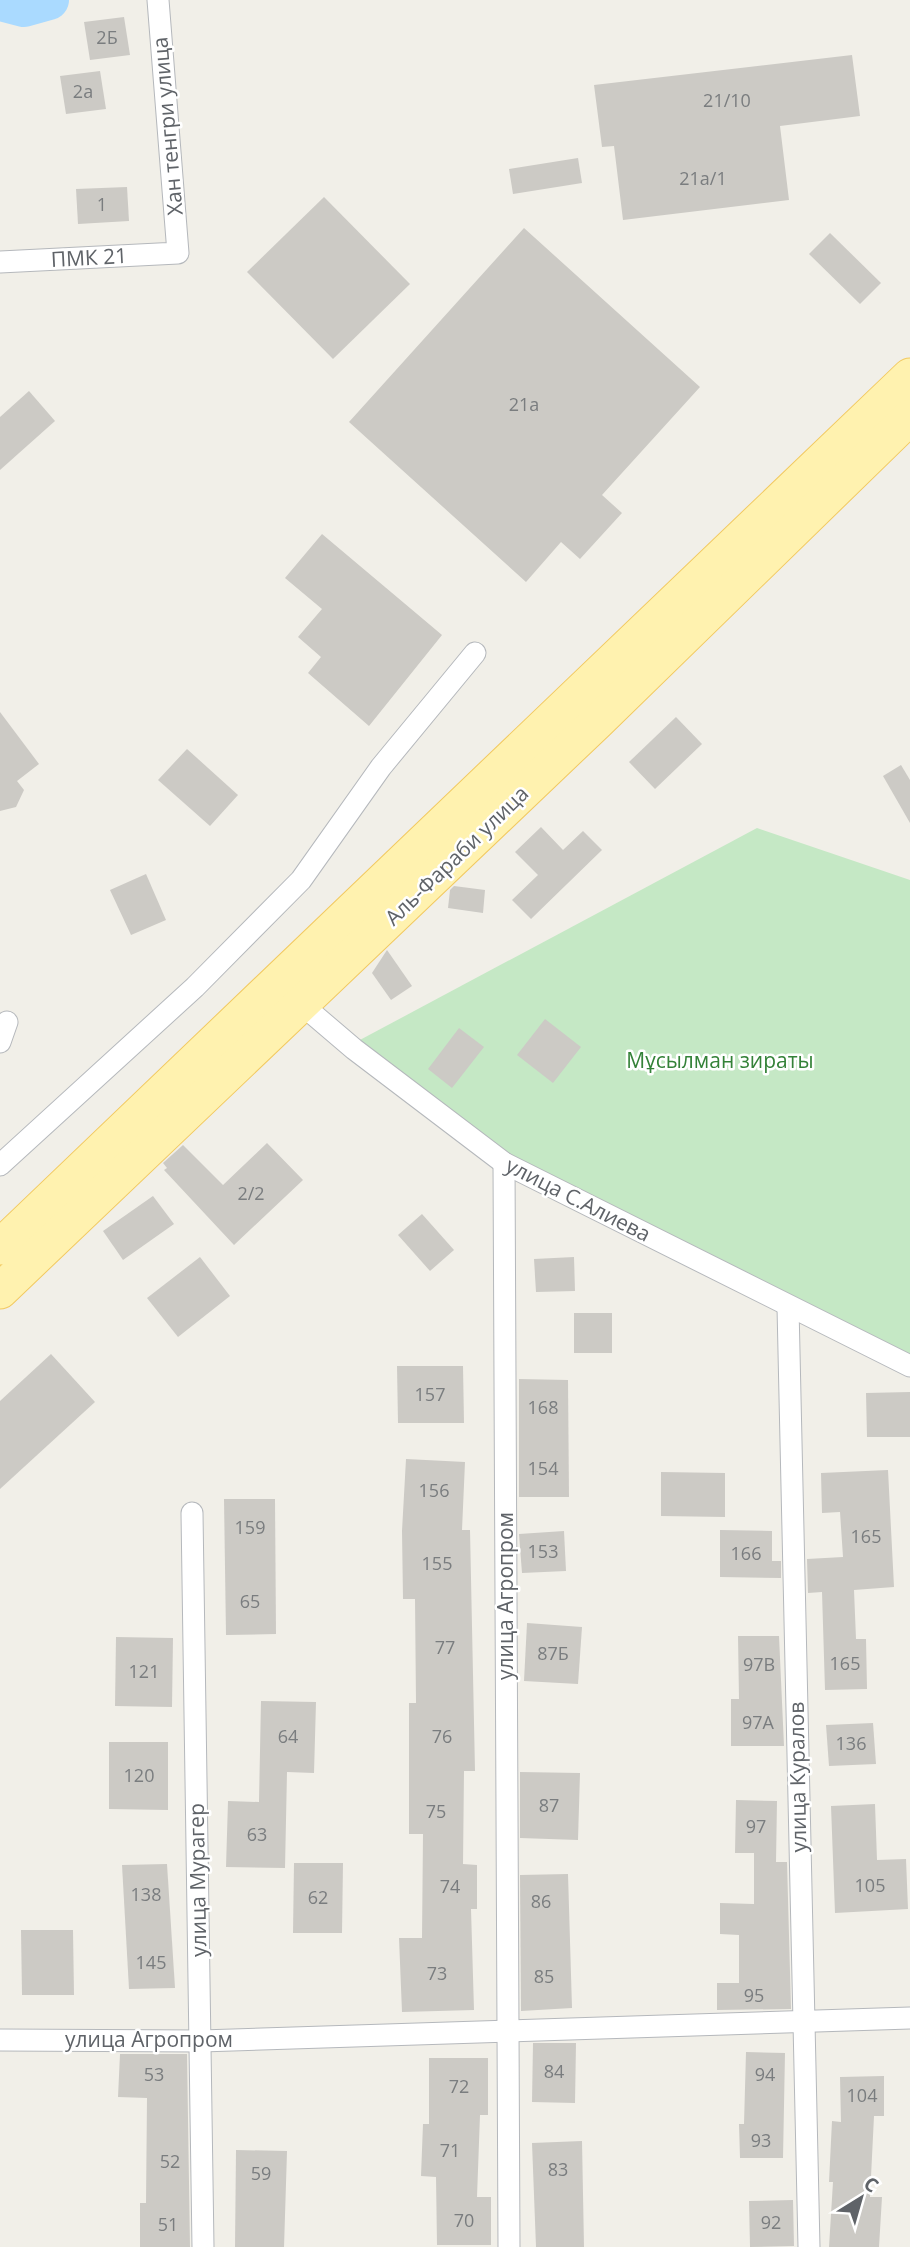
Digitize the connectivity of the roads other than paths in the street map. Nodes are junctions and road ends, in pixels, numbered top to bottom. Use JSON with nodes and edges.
{"nodes":[{"id":1,"x":158,"y":0,"type":"edge"},
{"id":2,"x":178,"y":253,"type":"joint"},
{"id":3,"x":0,"y":262,"type":"edge"},
{"id":4,"x":910,"y":376,"type":"edge"},
{"id":5,"x":910,"y":417,"type":"edge"},
{"id":6,"x":475,"y":653,"type":"dead end"},
{"id":7,"x":290,"y":994,"type":"junction"},
{"id":8,"x":504,"y":1163,"type":"junction"},
{"id":9,"x":0,"y":1165,"type":"edge"},
{"id":10,"x":0,"y":1247,"type":"edge"},
{"id":11,"x":0,"y":1291,"type":"edge"},
{"id":12,"x":788,"y":1307,"type":"junction"},
{"id":13,"x":910,"y":1366,"type":"edge"},
{"id":14,"x":192,"y":1513,"type":"dead end"},
{"id":15,"x":910,"y":2018,"type":"edge"},
{"id":16,"x":804,"y":2021,"type":"junction"},
{"id":17,"x":508,"y":2029,"type":"junction"},
{"id":18,"x":0,"y":2040,"type":"edge"},
{"id":19,"x":201,"y":2041,"type":"junction"},
{"id":20,"x":203,"y":2247,"type":"edge"},
{"id":21,"x":509,"y":2247,"type":"edge"},
{"id":22,"x":809,"y":2247,"type":"edge"}],
"edges":[{"from":1,"to":2,"type":"street","name":"Хан тенгри улица"},
{"from":2,"to":3,"type":"street","name":"ПМК 21"},
{"from":4,"to":7,"type":"main road","name":"Аль-Фараби улица"},
{"from":5,"to":7,"type":"main road","name":"Аль-Фараби улица"},
{"from":6,"to":9,"type":"street"},
{"from":7,"to":8,"type":"street","name":"улица С.Алиева"},
{"from":7,"to":10,"type":"main road","name":"Аль-Фараби улица"},
{"from":7,"to":11,"type":"main road","name":"Аль-Фараби улица"},
{"from":8,"to":12,"type":"street","name":"улица С.Алиева"},
{"from":8,"to":17,"type":"street","name":"улица Агропром"},
{"from":12,"to":13,"type":"street","name":"улица С.Алиева"},
{"from":12,"to":16,"type":"street","name":"улица Куралов"},
{"from":14,"to":19,"type":"street","name":"улица Мурагер"},
{"from":15,"to":16,"type":"street","name":"улица Агропром"},
{"from":16,"to":17,"type":"street","name":"улица Агропром"},
{"from":16,"to":22,"type":"street","name":"улица Куралов"},
{"from":17,"to":19,"type":"street","name":"улица Агропром"},
{"from":17,"to":21,"type":"street","name":"улица Агропром"},
{"from":18,"to":19,"type":"street","name":"улица Агропром"},
{"from":19,"to":20,"type":"street","name":"улица Мурагер"}]}
